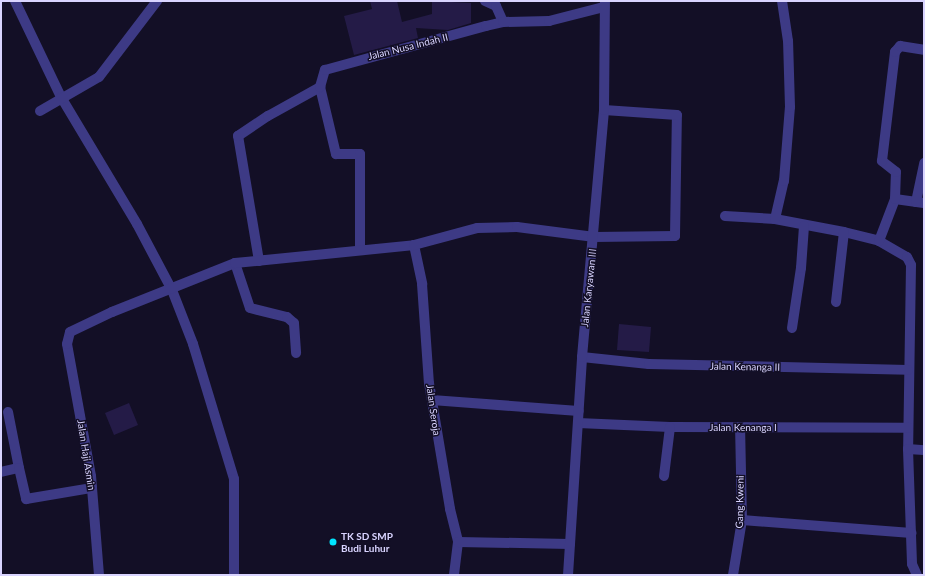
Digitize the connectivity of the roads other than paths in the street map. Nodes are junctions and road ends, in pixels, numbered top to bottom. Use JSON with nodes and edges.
{"nodes":[{"id":1,"x":14,"y":1,"type":"edge"},
{"id":2,"x":157,"y":1,"type":"edge"},
{"id":3,"x":485,"y":1,"type":"edge"},
{"id":4,"x":782,"y":1,"type":"edge"},
{"id":5,"x":604,"y":4,"type":"edge"},
{"id":6,"x":503,"y":22,"type":"junction"},
{"id":7,"x":924,"y":50,"type":"edge"},
{"id":8,"x":320,"y":87,"type":"junction"},
{"id":9,"x":61,"y":97,"type":"junction"},
{"id":10,"x":604,"y":110,"type":"junction"},
{"id":11,"x":40,"y":111,"type":"dead end"},
{"id":12,"x":924,"y":163,"type":"edge"},
{"id":13,"x":895,"y":198,"type":"junction"},
{"id":14,"x":920,"y":203,"type":"edge"},
{"id":15,"x":725,"y":216,"type":"dead end"},
{"id":16,"x":775,"y":219,"type":"junction"},
{"id":17,"x":804,"y":226,"type":"junction"},
{"id":18,"x":844,"y":232,"type":"junction"},
{"id":19,"x":594,"y":237,"type":"junction"},
{"id":20,"x":879,"y":241,"type":"junction"},
{"id":21,"x":414,"y":244,"type":"junction"},
{"id":22,"x":360,"y":250,"type":"junction"},
{"id":23,"x":259,"y":261,"type":"junction"},
{"id":24,"x":235,"y":263,"type":"junction"},
{"id":25,"x":172,"y":290,"type":"junction"},
{"id":26,"x":836,"y":302,"type":"dead end"},
{"id":27,"x":792,"y":328,"type":"dead end"},
{"id":28,"x":296,"y":353,"type":"dead end"},
{"id":29,"x":582,"y":357,"type":"junction"},
{"id":30,"x":908,"y":370,"type":"junction"},
{"id":31,"x":432,"y":400,"type":"junction"},
{"id":32,"x":579,"y":411,"type":"junction"},
{"id":33,"x":8,"y":412,"type":"dead end"},
{"id":34,"x":578,"y":423,"type":"junction"},
{"id":35,"x":670,"y":427,"type":"junction"},
{"id":36,"x":740,"y":428,"type":"junction"},
{"id":37,"x":908,"y":428,"type":"junction"},
{"id":38,"x":908,"y":449,"type":"junction"},
{"id":39,"x":924,"y":450,"type":"edge"},
{"id":40,"x":19,"y":468,"type":"junction"},
{"id":41,"x":1,"y":472,"type":"edge"},
{"id":42,"x":664,"y":476,"type":"dead end"},
{"id":43,"x":92,"y":488,"type":"junction"},
{"id":44,"x":742,"y":520,"type":"junction"},
{"id":45,"x":912,"y":533,"type":"junction"},
{"id":46,"x":458,"y":542,"type":"junction"},
{"id":47,"x":570,"y":544,"type":"junction"},
{"id":48,"x":99,"y":575,"type":"edge"},
{"id":49,"x":234,"y":575,"type":"edge"},
{"id":50,"x":454,"y":575,"type":"edge"},
{"id":51,"x":568,"y":575,"type":"edge"},
{"id":52,"x":733,"y":575,"type":"edge"},
{"id":53,"x":917,"y":575,"type":"edge"}],
"edges":[{"from":1,"to":9,"type":"street"},
{"from":2,"to":9,"type":"street"},
{"from":3,"to":6,"type":"street"},
{"from":4,"to":16,"type":"street"},
{"from":5,"to":6,"type":"street","name":"Jalan Nusa Indah II"},
{"from":5,"to":10,"type":"street","name":"Jalan Karyawan III"},
{"from":6,"to":8,"type":"street","name":"Jalan Nusa Indah II"},
{"from":7,"to":13,"type":"street"},
{"from":8,"to":22,"type":"street"},
{"from":8,"to":23,"type":"street"},
{"from":9,"to":11,"type":"street"},
{"from":9,"to":25,"type":"street"},
{"from":10,"to":19,"type":"street","name":"Jalan Karyawan III"},
{"from":10,"to":19,"type":"street"},
{"from":12,"to":14,"type":"street"},
{"from":13,"to":14,"type":"street"},
{"from":13,"to":20,"type":"street"},
{"from":15,"to":16,"type":"street"},
{"from":16,"to":17,"type":"street"},
{"from":17,"to":18,"type":"street"},
{"from":17,"to":27,"type":"street"},
{"from":18,"to":20,"type":"street"},
{"from":18,"to":26,"type":"street"},
{"from":19,"to":21,"type":"street"},
{"from":19,"to":29,"type":"street","name":"Jalan Karyawan III"},
{"from":20,"to":30,"type":"street"},
{"from":21,"to":22,"type":"street"},
{"from":21,"to":31,"type":"street","name":"Jalan Seroja"},
{"from":22,"to":23,"type":"street"},
{"from":23,"to":24,"type":"street"},
{"from":24,"to":25,"type":"street"},
{"from":24,"to":28,"type":"street"},
{"from":25,"to":43,"type":"street","name":"Jalan Haji Asmin"},
{"from":25,"to":49,"type":"street"},
{"from":29,"to":30,"type":"street","name":"Jalan Kenanga II"},
{"from":29,"to":32,"type":"street","name":"Jalan Karyawan III"},
{"from":30,"to":37,"type":"street"},
{"from":31,"to":32,"type":"street"},
{"from":31,"to":46,"type":"street","name":"Jalan Seroja"},
{"from":32,"to":34,"type":"street","name":"Jalan Karyawan III"},
{"from":33,"to":40,"type":"street"},
{"from":34,"to":35,"type":"street","name":"Jalan Kenanga I"},
{"from":34,"to":47,"type":"street","name":"Jalan Karyawan III"},
{"from":35,"to":36,"type":"street","name":"Jalan Kenanga I"},
{"from":35,"to":42,"type":"street"},
{"from":36,"to":37,"type":"street","name":"Jalan Kenanga I"},
{"from":36,"to":44,"type":"street","name":"Gang Kweni"},
{"from":37,"to":38,"type":"street"},
{"from":38,"to":39,"type":"street"},
{"from":38,"to":45,"type":"street"},
{"from":40,"to":41,"type":"street"},
{"from":40,"to":43,"type":"street"},
{"from":43,"to":48,"type":"street","name":"Jalan Haji Asmin"},
{"from":44,"to":45,"type":"street"},
{"from":44,"to":52,"type":"street","name":"Gang Kweni"},
{"from":45,"to":53,"type":"street"},
{"from":46,"to":47,"type":"street"},
{"from":46,"to":50,"type":"street","name":"Jalan Seroja"},
{"from":47,"to":51,"type":"street","name":"Jalan Karyawan III"}]}
